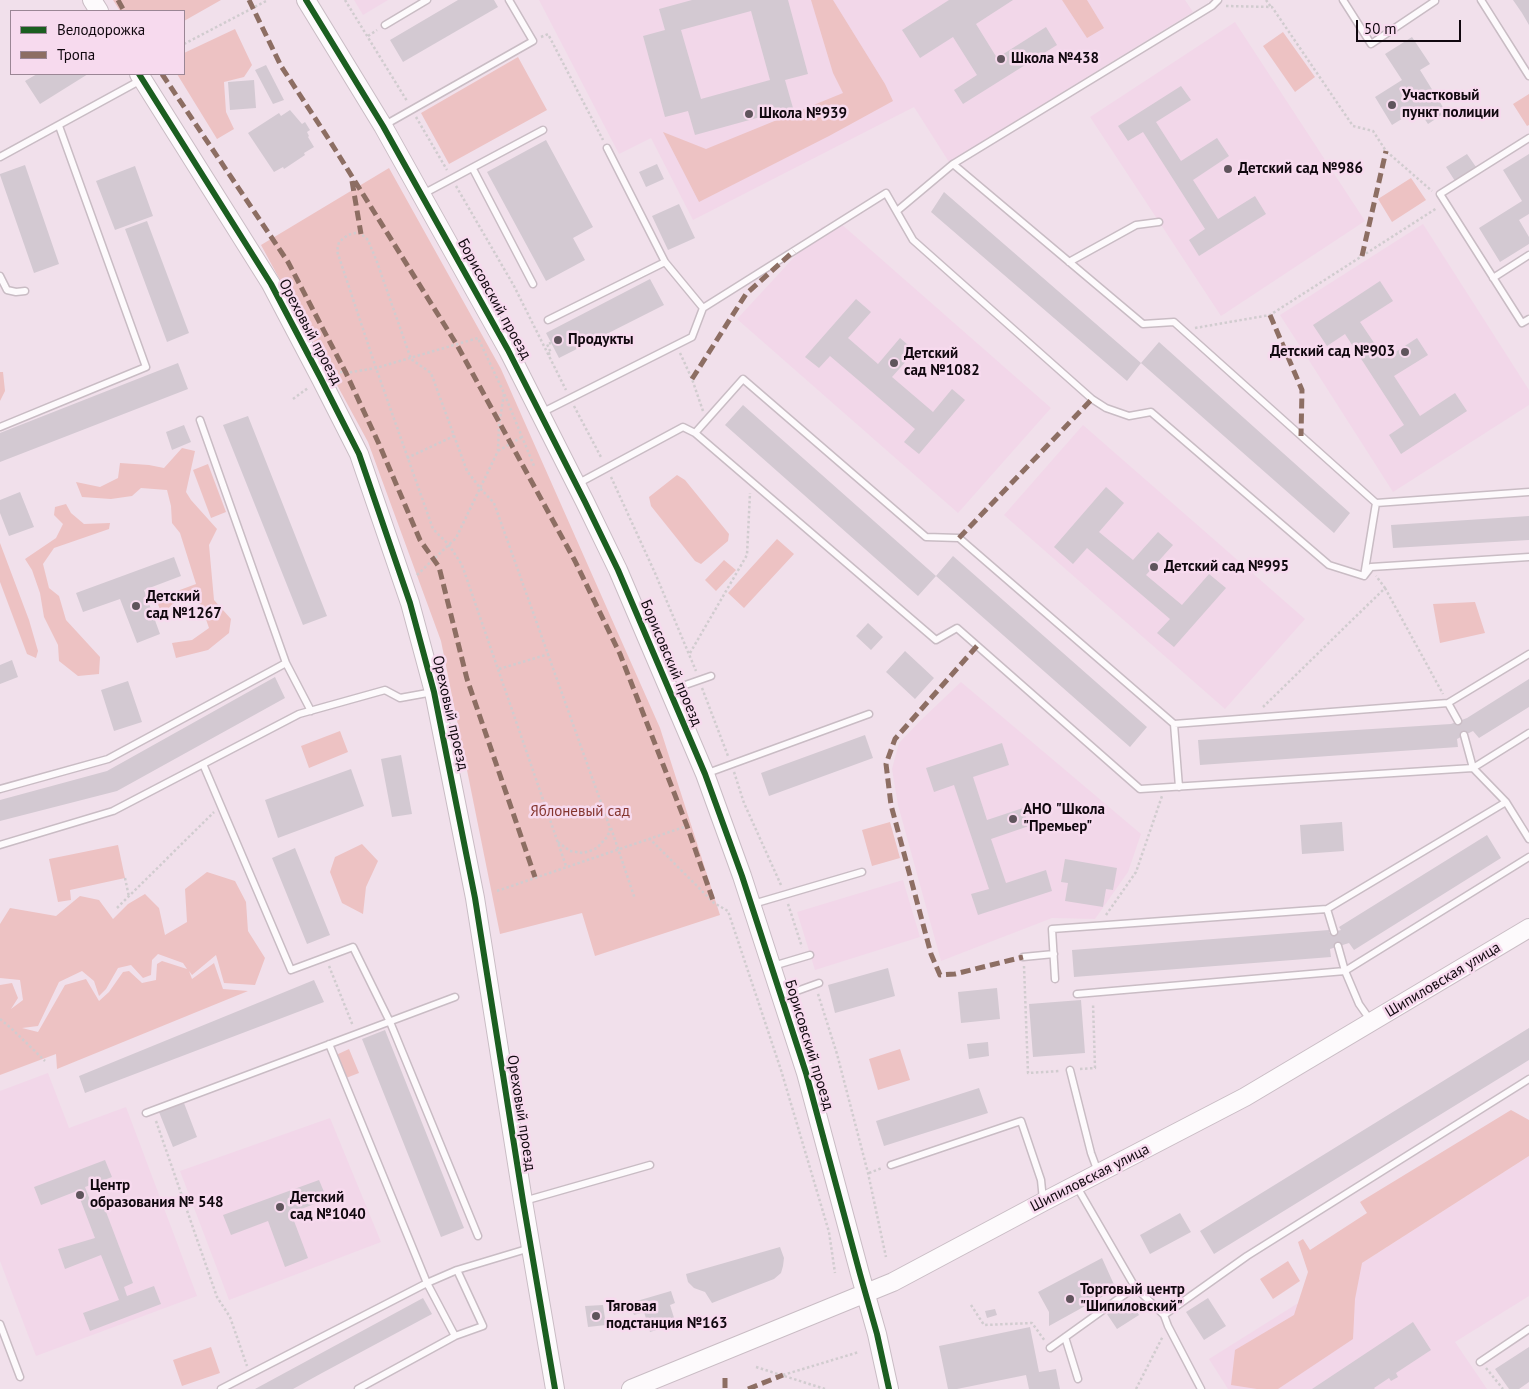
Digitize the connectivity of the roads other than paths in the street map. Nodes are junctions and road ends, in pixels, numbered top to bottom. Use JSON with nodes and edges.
{"nodes":[{"id":1,"x":306,"y":0,"type":"edge"},
{"id":2,"x":427,"y":0,"type":"edge"},
{"id":3,"x":509,"y":0,"type":"edge"},
{"id":4,"x":1218,"y":0,"type":"edge"},
{"id":5,"x":1343,"y":0,"type":"edge"},
{"id":6,"x":1435,"y":0,"type":"edge"},
{"id":7,"x":1481,"y":0,"type":"edge"},
{"id":8,"x":385,"y":25,"type":"dead end"},
{"id":9,"x":1529,"y":76,"type":"edge"},
{"id":10,"x":141,"y":77,"type":"edge"},
{"id":11,"x":58,"y":126,"type":"junction"},
{"id":12,"x":383,"y":126,"type":"junction"},
{"id":13,"x":543,"y":130,"type":"dead end"},
{"id":14,"x":1529,"y":138,"type":"edge"},
{"id":15,"x":607,"y":148,"type":"road end"},
{"id":16,"x":0,"y":157,"type":"edge"},
{"id":17,"x":953,"y":164,"type":"junction"},
{"id":18,"x":473,"y":169,"type":"junction"},
{"id":19,"x":421,"y":195,"type":"junction"},
{"id":20,"x":897,"y":211,"type":"junction"},
{"id":21,"x":1159,"y":222,"type":"dead end"},
{"id":22,"x":1529,"y":255,"type":"edge"},
{"id":23,"x":665,"y":262,"type":"junction"},
{"id":24,"x":1069,"y":262,"type":"junction"},
{"id":25,"x":0,"y":276,"type":"edge"},
{"id":26,"x":1493,"y":278,"type":"junction"},
{"id":27,"x":533,"y":284,"type":"dead end"},
{"id":28,"x":25,"y":291,"type":"dead end"},
{"id":29,"x":702,"y":308,"type":"junction"},
{"id":30,"x":1529,"y":319,"type":"edge"},
{"id":31,"x":548,"y":320,"type":"dead end"},
{"id":32,"x":541,"y":414,"type":"junction"},
{"id":33,"x":200,"y":420,"type":"dead end"},
{"id":34,"x":0,"y":427,"type":"edge"},
{"id":35,"x":695,"y":433,"type":"junction"},
{"id":36,"x":576,"y":485,"type":"junction"},
{"id":37,"x":1529,"y":492,"type":"edge"},
{"id":38,"x":1376,"y":503,"type":"junction"},
{"id":39,"x":1529,"y":557,"type":"edge"},
{"id":40,"x":1364,"y":576,"type":"junction"},
{"id":41,"x":1529,"y":654,"type":"edge"},
{"id":42,"x":286,"y":663,"type":"junction"},
{"id":43,"x":712,"y":676,"type":"dead end"},
{"id":44,"x":669,"y":690,"type":"junction"},
{"id":45,"x":434,"y":692,"type":"junction"},
{"id":46,"x":1448,"y":703,"type":"junction"},
{"id":47,"x":311,"y":711,"type":"junction"},
{"id":48,"x":869,"y":714,"type":"dead end"},
{"id":49,"x":1458,"y":721,"type":"dead end"},
{"id":50,"x":1174,"y":724,"type":"junction"},
{"id":51,"x":1529,"y":733,"type":"edge"},
{"id":52,"x":1464,"y":735,"type":"dead end"},
{"id":53,"x":202,"y":764,"type":"junction"},
{"id":54,"x":1473,"y":768,"type":"junction"},
{"id":55,"x":705,"y":774,"type":"junction"},
{"id":56,"x":1179,"y":787,"type":"junction"},
{"id":57,"x":0,"y":789,"type":"edge"},
{"id":58,"x":1506,"y":802,"type":"junction"},
{"id":59,"x":1529,"y":839,"type":"edge"},
{"id":60,"x":0,"y":845,"type":"edge"},
{"id":61,"x":1529,"y":857,"type":"edge"},
{"id":62,"x":862,"y":872,"type":"dead end"},
{"id":63,"x":752,"y":904,"type":"junction"},
{"id":64,"x":1327,"y":909,"type":"junction"},
{"id":65,"x":1529,"y":928,"type":"edge"},
{"id":66,"x":1334,"y":932,"type":"dead end"},
{"id":67,"x":1338,"y":946,"type":"dead end"},
{"id":68,"x":1054,"y":954,"type":"junction"},
{"id":69,"x":810,"y":956,"type":"dead end"},
{"id":70,"x":1023,"y":956,"type":"road end"},
{"id":71,"x":772,"y":966,"type":"junction"},
{"id":72,"x":1345,"y":971,"type":"junction"},
{"id":73,"x":1055,"y":979,"type":"dead end"},
{"id":74,"x":819,"y":984,"type":"dead end"},
{"id":75,"x":1077,"y":994,"type":"dead end"},
{"id":76,"x":782,"y":996,"type":"junction"},
{"id":77,"x":455,"y":997,"type":"dead end"},
{"id":78,"x":390,"y":1022,"type":"junction"},
{"id":79,"x":1372,"y":1022,"type":"junction"},
{"id":80,"x":329,"y":1044,"type":"junction"},
{"id":81,"x":1070,"y":1070,"type":"road end"},
{"id":82,"x":1529,"y":1079,"type":"edge"},
{"id":83,"x":149,"y":1112,"type":"road end"},
{"id":84,"x":650,"y":1165,"type":"dead end"},
{"id":85,"x":891,"y":1165,"type":"road end"},
{"id":86,"x":1099,"y":1173,"type":"junction"},
{"id":87,"x":1076,"y":1185,"type":"junction"},
{"id":88,"x":523,"y":1201,"type":"junction"},
{"id":89,"x":1043,"y":1202,"type":"junction"},
{"id":90,"x":478,"y":1236,"type":"dead end"},
{"id":91,"x":531,"y":1247,"type":"junction"},
{"id":92,"x":457,"y":1270,"type":"junction"},
{"id":93,"x":427,"y":1283,"type":"junction"},
{"id":94,"x":1135,"y":1287,"type":"junction"},
{"id":95,"x":866,"y":1294,"type":"junction"},
{"id":96,"x":1164,"y":1315,"type":"junction"},
{"id":97,"x":0,"y":1324,"type":"edge"},
{"id":98,"x":1529,"y":1329,"type":"edge"},
{"id":99,"x":455,"y":1336,"type":"junction"},
{"id":100,"x":1065,"y":1337,"type":"junction"},
{"id":101,"x":1050,"y":1348,"type":"road end"},
{"id":102,"x":1480,"y":1362,"type":"road end"},
{"id":103,"x":20,"y":1377,"type":"dead end"},
{"id":104,"x":1078,"y":1378,"type":"dead end"},
{"id":105,"x":221,"y":1389,"type":"edge"},
{"id":106,"x":358,"y":1389,"type":"edge"},
{"id":107,"x":555,"y":1389,"type":"edge"},
{"id":108,"x":632,"y":1389,"type":"edge"},
{"id":109,"x":889,"y":1389,"type":"edge"},
{"id":110,"x":1200,"y":1389,"type":"edge"}],
"edges":[{"from":1,"to":12,"type":"street","name":"Борисовский проезд"},
{"from":2,"to":8,"type":"lane"},
{"from":3,"to":12,"type":"lane"},
{"from":4,"to":17,"type":"lane"},
{"from":5,"to":6,"type":"lane"},
{"from":7,"to":9,"type":"lane"},
{"from":10,"to":11,"type":"lane"},
{"from":10,"to":45,"type":"street","name":"Ореховый проезд"},
{"from":11,"to":16,"type":"lane"},
{"from":11,"to":34,"type":"lane"},
{"from":12,"to":19,"type":"street","name":"Борисовский проезд"},
{"from":13,"to":18,"type":"lane"},
{"from":14,"to":26,"type":"lane"},
{"from":15,"to":23,"type":"lane"},
{"from":17,"to":20,"type":"lane"},
{"from":17,"to":24,"type":"lane"},
{"from":18,"to":19,"type":"lane"},
{"from":18,"to":27,"type":"lane"},
{"from":19,"to":32,"type":"street","name":"Борисовский проезд"},
{"from":20,"to":29,"type":"lane"},
{"from":20,"to":40,"type":"lane"},
{"from":21,"to":24,"type":"lane"},
{"from":22,"to":26,"type":"lane"},
{"from":23,"to":29,"type":"lane"},
{"from":23,"to":31,"type":"lane"},
{"from":24,"to":38,"type":"lane"},
{"from":25,"to":28,"type":"lane"},
{"from":26,"to":30,"type":"lane"},
{"from":29,"to":32,"type":"lane"},
{"from":32,"to":36,"type":"street","name":"Борисовский проезд"},
{"from":33,"to":42,"type":"lane"},
{"from":35,"to":36,"type":"lane"},
{"from":35,"to":50,"type":"lane"},
{"from":35,"to":56,"type":"lane"},
{"from":36,"to":44,"type":"street","name":"Борисовский проезд"},
{"from":37,"to":38,"type":"lane"},
{"from":38,"to":40,"type":"lane"},
{"from":39,"to":40,"type":"lane"},
{"from":41,"to":46,"type":"lane"},
{"from":42,"to":47,"type":"lane"},
{"from":42,"to":57,"type":"lane"},
{"from":43,"to":44,"type":"lane"},
{"from":44,"to":55,"type":"street","name":"Борисовский проезд"},
{"from":45,"to":47,"type":"lane"},
{"from":45,"to":88,"type":"street","name":"Ореховый проезд"},
{"from":46,"to":49,"type":"lane"},
{"from":46,"to":50,"type":"lane"},
{"from":47,"to":53,"type":"lane"},
{"from":48,"to":55,"type":"lane"},
{"from":50,"to":56,"type":"lane"},
{"from":51,"to":54,"type":"lane"},
{"from":52,"to":54,"type":"lane"},
{"from":53,"to":60,"type":"lane"},
{"from":53,"to":78,"type":"lane"},
{"from":54,"to":56,"type":"lane"},
{"from":54,"to":58,"type":"lane"},
{"from":55,"to":63,"type":"street","name":"Борисовский проезд"},
{"from":58,"to":59,"type":"lane"},
{"from":58,"to":64,"type":"lane"},
{"from":61,"to":72,"type":"lane"},
{"from":62,"to":63,"type":"lane"},
{"from":63,"to":71,"type":"street","name":"Борисовский проезд"},
{"from":64,"to":66,"type":"lane"},
{"from":64,"to":68,"type":"lane"},
{"from":65,"to":79,"type":"street","name":"Шипиловская улица"},
{"from":67,"to":72,"type":"lane"},
{"from":68,"to":70,"type":"lane"},
{"from":68,"to":73,"type":"lane"},
{"from":69,"to":71,"type":"lane"},
{"from":71,"to":76,"type":"street","name":"Борисовский проезд"},
{"from":72,"to":75,"type":"lane"},
{"from":72,"to":79,"type":"lane"},
{"from":74,"to":76,"type":"lane"},
{"from":76,"to":95,"type":"street","name":"Борисовский проезд"},
{"from":77,"to":78,"type":"lane"},
{"from":78,"to":80,"type":"lane"},
{"from":78,"to":90,"type":"lane"},
{"from":79,"to":86,"type":"street","name":"Шипиловская улица"},
{"from":80,"to":83,"type":"lane"},
{"from":80,"to":93,"type":"lane"},
{"from":81,"to":86,"type":"lane"},
{"from":82,"to":96,"type":"lane"},
{"from":84,"to":88,"type":"lane"},
{"from":85,"to":89,"type":"lane"},
{"from":86,"to":87,"type":"street","name":"Шипиловская улица"},
{"from":87,"to":89,"type":"street","name":"Шипиловская улица"},
{"from":87,"to":94,"type":"lane"},
{"from":88,"to":91,"type":"street","name":"Ореховый проезд"},
{"from":89,"to":95,"type":"street","name":"Шипиловская улица"},
{"from":91,"to":92,"type":"lane"},
{"from":91,"to":107,"type":"street","name":"Ореховый проезд"},
{"from":92,"to":93,"type":"lane"},
{"from":92,"to":99,"type":"lane"},
{"from":93,"to":99,"type":"lane"},
{"from":93,"to":105,"type":"lane"},
{"from":94,"to":96,"type":"lane"},
{"from":94,"to":100,"type":"lane"},
{"from":95,"to":108,"type":"street","name":"Шипиловская улица"},
{"from":95,"to":109,"type":"street","name":"Борисовский проезд"},
{"from":96,"to":110,"type":"lane"},
{"from":97,"to":103,"type":"lane"},
{"from":98,"to":102,"type":"lane"},
{"from":99,"to":106,"type":"lane"},
{"from":100,"to":101,"type":"lane"},
{"from":100,"to":104,"type":"lane"}]}
